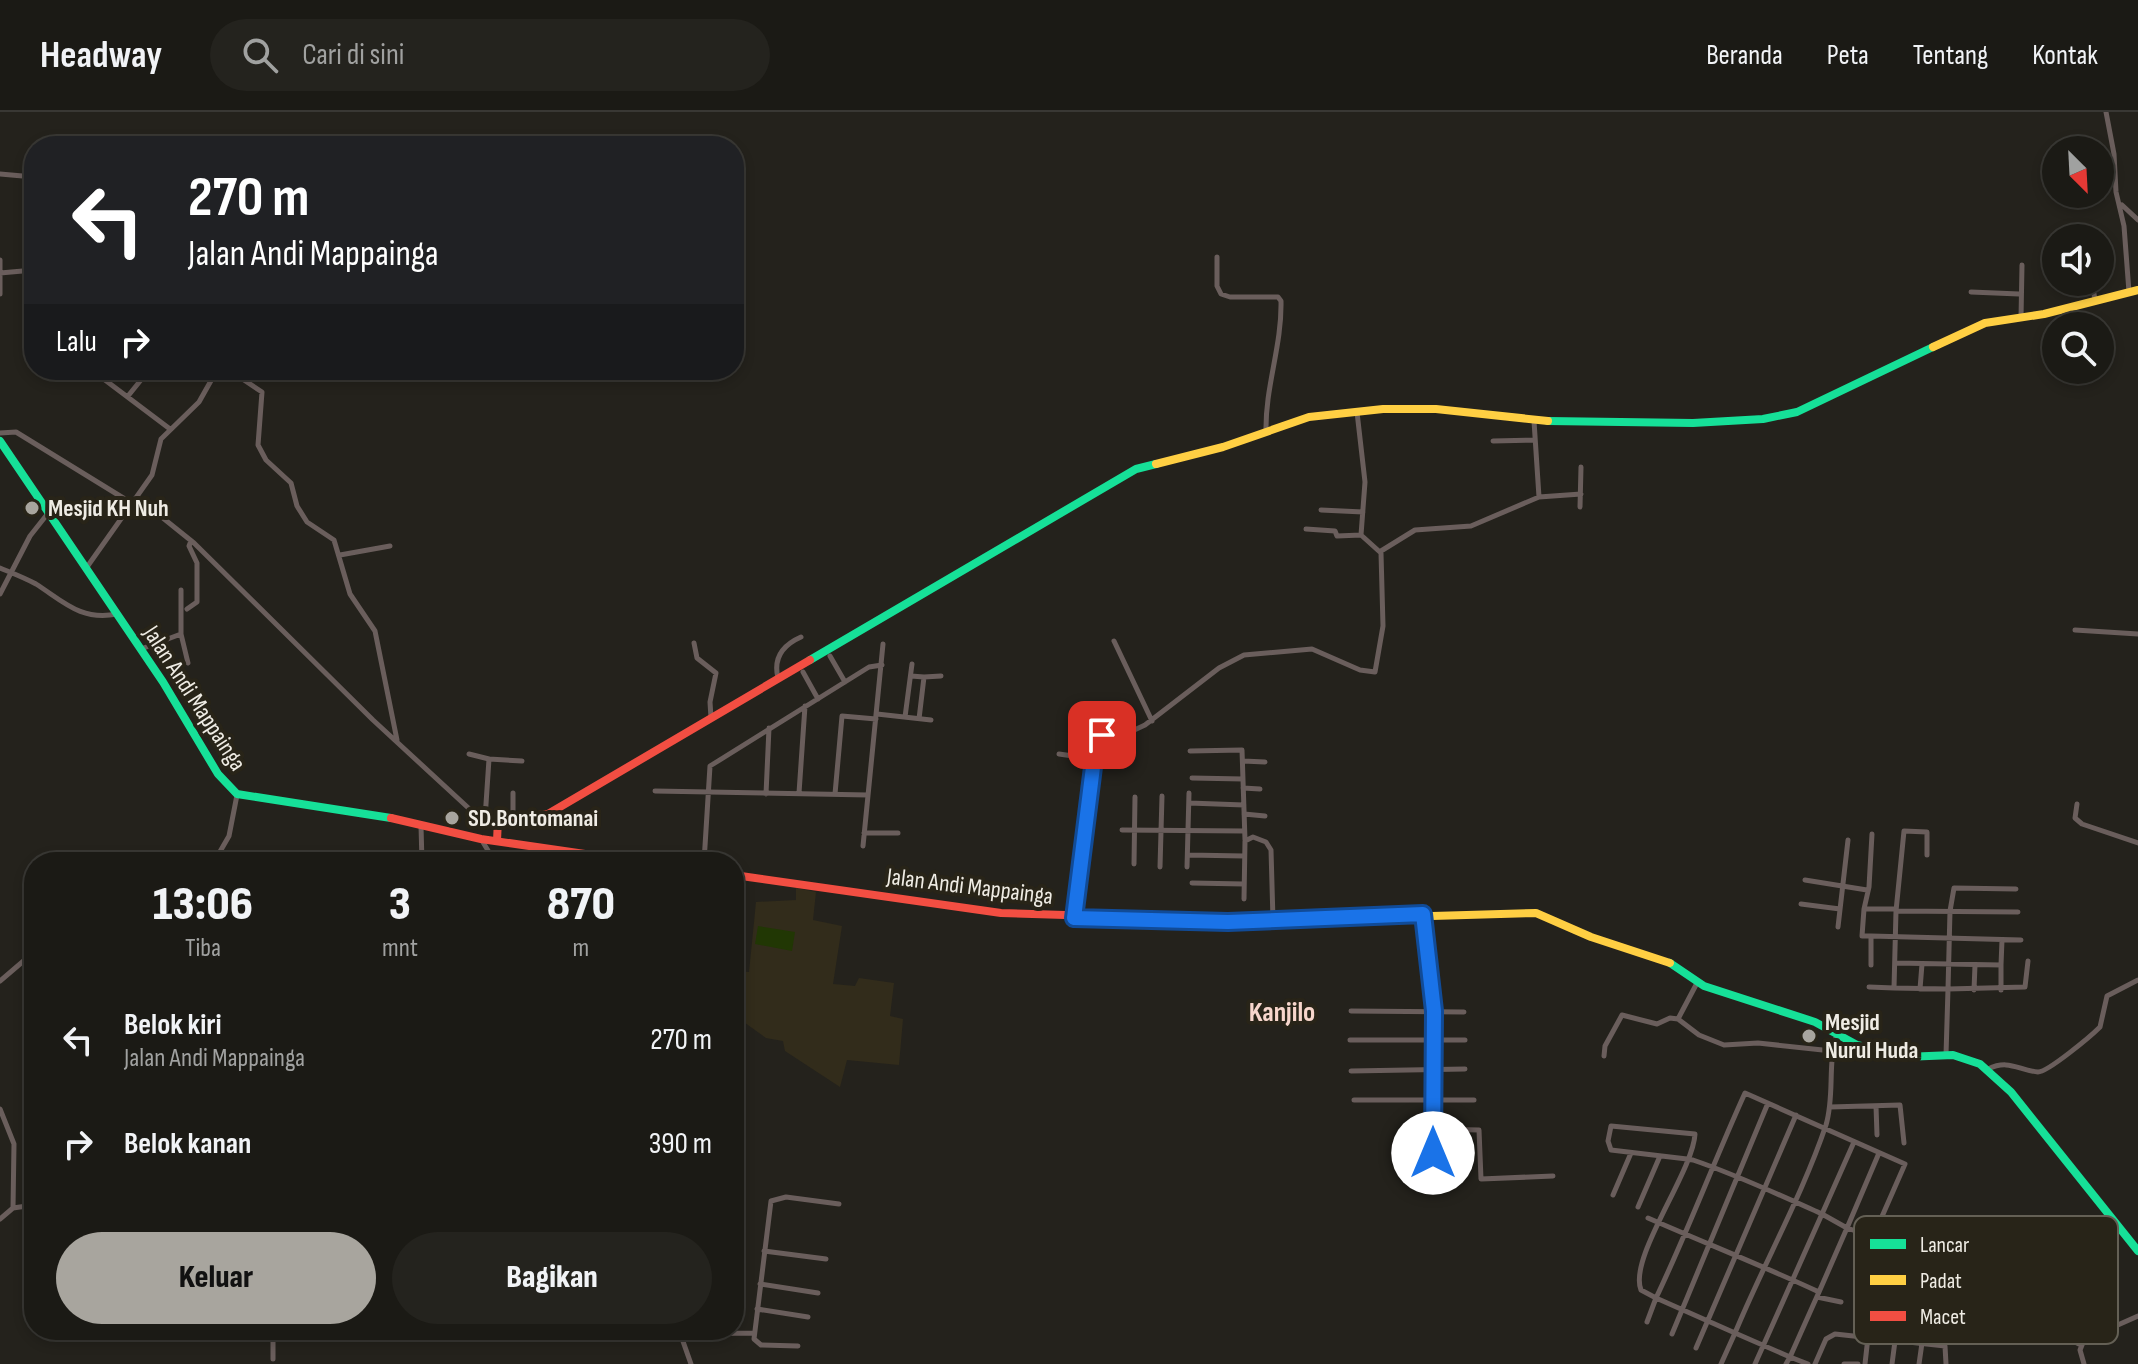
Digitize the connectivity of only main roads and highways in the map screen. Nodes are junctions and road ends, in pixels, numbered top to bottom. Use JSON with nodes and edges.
{"nodes":[{"id":1,"x":2134,"y":291,"type":"edge"},
{"id":2,"x":0,"y":441,"type":"edge"},
{"id":3,"x":497,"y":841,"type":"junction"},
{"id":4,"x":556,"y":852,"type":"edge"},
{"id":5,"x":744,"y":876,"type":"edge"},
{"id":6,"x":2110,"y":1216,"type":"edge"},
{"id":7,"x":2118,"y":1226,"type":"edge"},
{"id":8,"x":2138,"y":1251,"type":"edge"}],
"edges":[{"from":1,"to":3,"type":"main road"},
{"from":2,"to":3,"type":"main road","name":"Jalan Andi Mappainga"},
{"from":3,"to":4,"type":"main road","name":"Jalan Andi Mappainga"},
{"from":5,"to":6,"type":"main road","name":"Jalan Andi Mappainga"},
{"from":7,"to":8,"type":"main road","name":"Jalan Andi Mappainga"}]}
